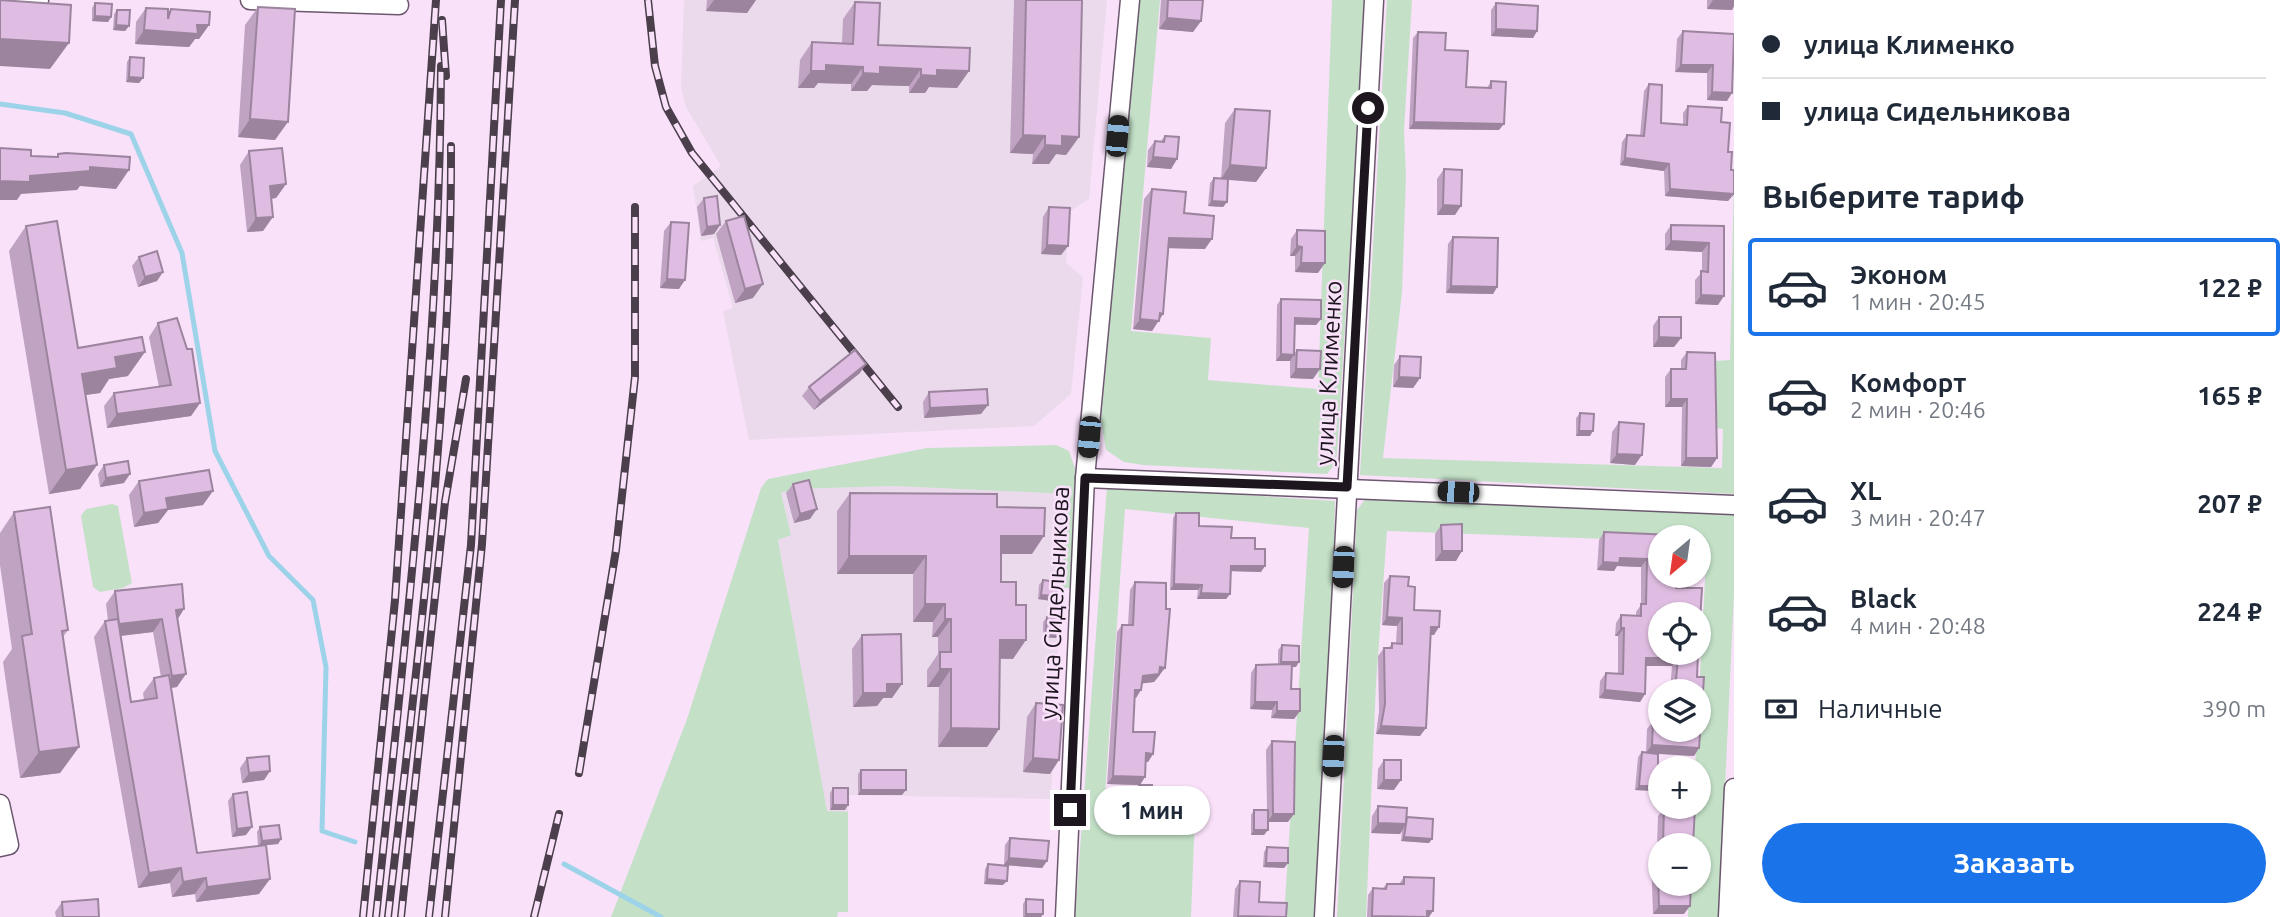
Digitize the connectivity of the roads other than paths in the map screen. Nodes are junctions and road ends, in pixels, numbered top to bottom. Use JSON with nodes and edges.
{"nodes":[{"id":1,"x":39,"y":0,"type":"edge"},
{"id":2,"x":250,"y":0,"type":"edge"},
{"id":3,"x":1130,"y":0,"type":"edge"},
{"id":4,"x":1374,"y":0,"type":"edge"},
{"id":5,"x":0,"y":5,"type":"edge"},
{"id":6,"x":399,"y":5,"type":"dead end"},
{"id":7,"x":1085,"y":478,"type":"junction"},
{"id":8,"x":1347,"y":487,"type":"junction"},
{"id":9,"x":1734,"y":505,"type":"edge"},
{"id":10,"x":1734,"y":788,"type":"edge"},
{"id":11,"x":0,"y":804,"type":"edge"},
{"id":12,"x":4,"y":846,"type":"edge"},
{"id":13,"x":1065,"y":917,"type":"edge"},
{"id":14,"x":1324,"y":917,"type":"edge"},
{"id":15,"x":1728,"y":917,"type":"edge"}],
"edges":[{"from":1,"to":5,"type":"street"},
{"from":2,"to":6,"type":"street"},
{"from":3,"to":7,"type":"street","name":"улица Сидельникова"},
{"from":4,"to":8,"type":"street","name":"улица Клименко"},
{"from":7,"to":8,"type":"street"},
{"from":7,"to":13,"type":"street","name":"улица Сидельникова"},
{"from":8,"to":9,"type":"street"},
{"from":8,"to":14,"type":"street","name":"улица Клименко"},
{"from":10,"to":15,"type":"street"},
{"from":11,"to":12,"type":"street"}]}
